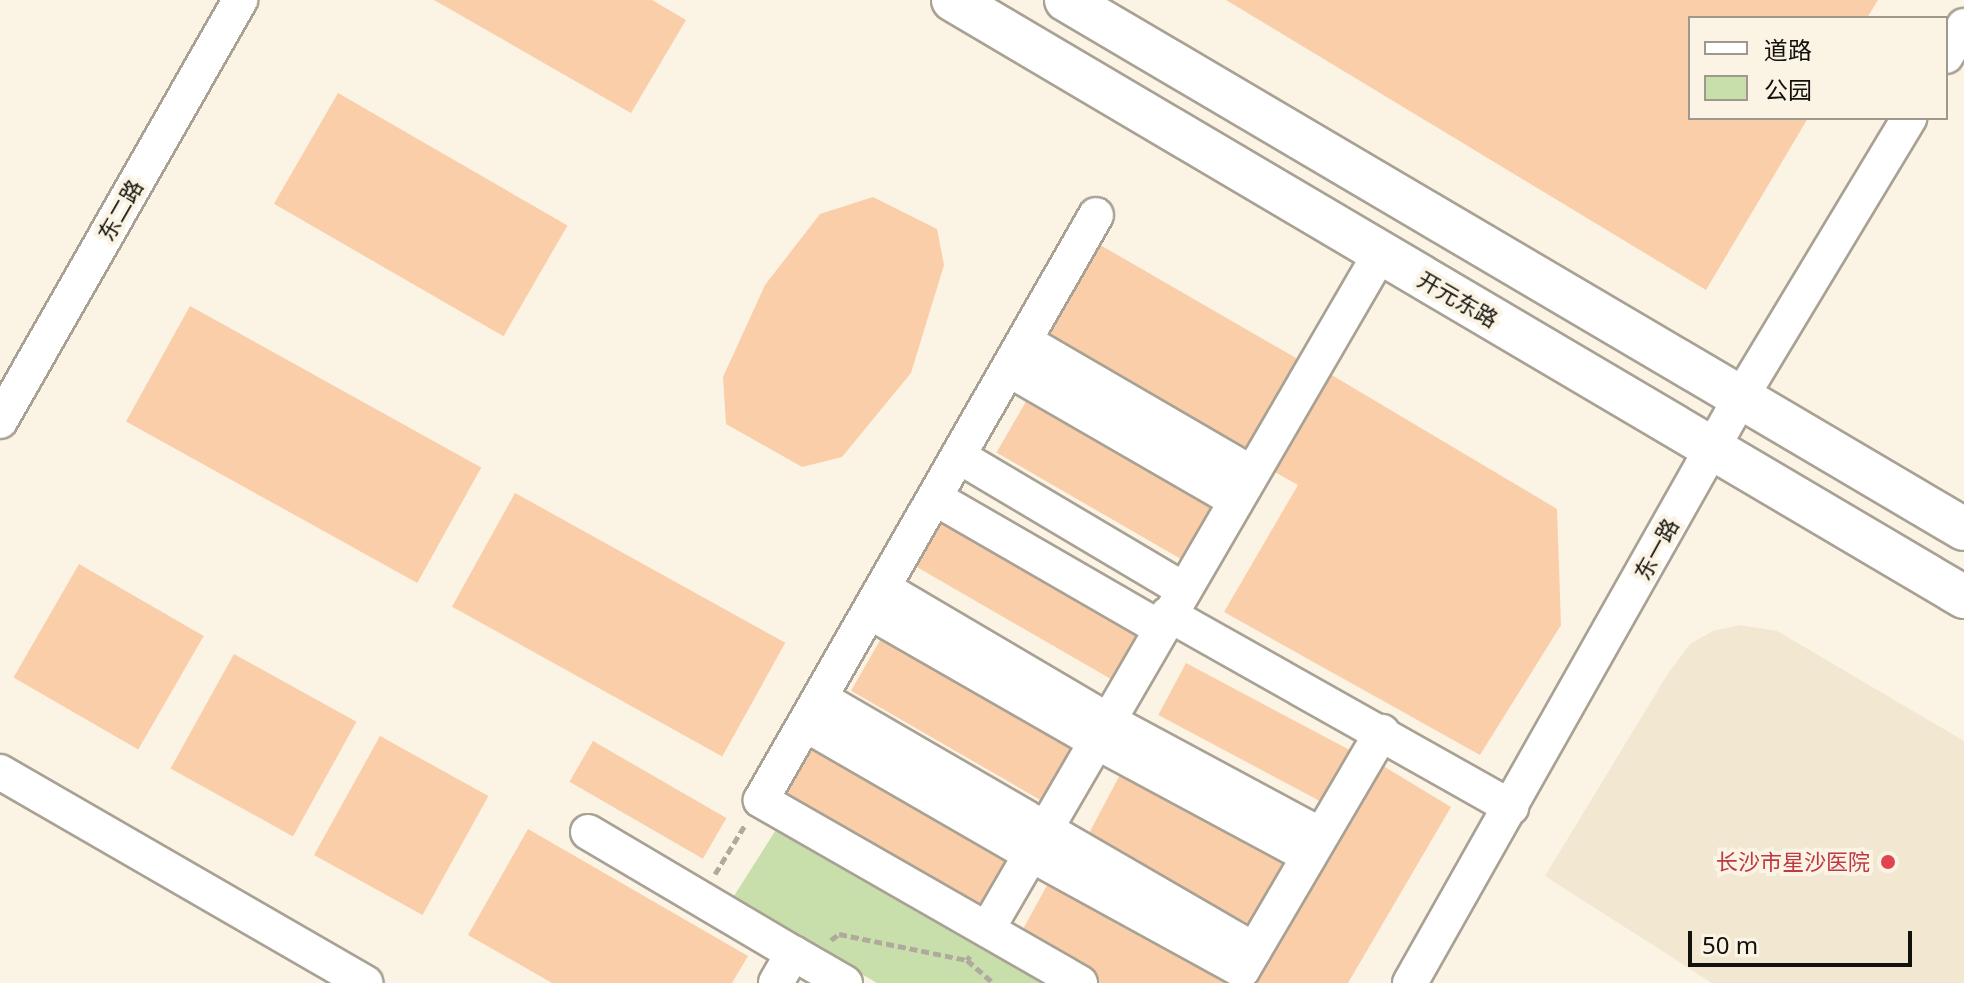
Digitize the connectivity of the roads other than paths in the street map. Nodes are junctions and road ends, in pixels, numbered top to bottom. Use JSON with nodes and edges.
{"nodes":[{"id":1,"x":240,"y":0,"type":"edge"},
{"id":2,"x":953,"y":0,"type":"edge"},
{"id":3,"x":1066,"y":0,"type":"edge"},
{"id":4,"x":1964,"y":26,"type":"edge"},
{"id":5,"x":1948,"y":53,"type":"edge"},
{"id":6,"x":1908,"y":120,"type":"edge"},
{"id":7,"x":1096,"y":215,"type":"dead end"},
{"id":8,"x":1380,"y":254,"type":"junction"},
{"id":9,"x":1018,"y":356,"type":"junction"},
{"id":10,"x":1741,"y":397,"type":"junction"},
{"id":11,"x":0,"y":421,"type":"edge"},
{"id":12,"x":1713,"y":448,"type":"junction"},
{"id":13,"x":960,"y":457,"type":"junction"},
{"id":14,"x":1243,"y":487,"type":"junction"},
{"id":15,"x":935,"y":498,"type":"junction"},
{"id":16,"x":1964,"y":529,"type":"edge"},
{"id":17,"x":1964,"y":597,"type":"edge"},
{"id":18,"x":876,"y":600,"type":"junction"},
{"id":19,"x":1170,"y":610,"type":"junction"},
{"id":20,"x":812,"y":711,"type":"junction"},
{"id":21,"x":1101,"y":730,"type":"junction"},
{"id":22,"x":1382,"y":732,"type":"junction"},
{"id":23,"x":0,"y":772,"type":"edge"},
{"id":24,"x":1511,"y":807,"type":"junction"},
{"id":25,"x":588,"y":832,"type":"dead end"},
{"id":26,"x":1037,"y":842,"type":"junction"},
{"id":27,"x":1315,"y":846,"type":"junction"},
{"id":28,"x":988,"y":928,"type":"junction"},
{"id":29,"x":799,"y":956,"type":"junction"},
{"id":30,"x":1243,"y":968,"type":"edge"},
{"id":31,"x":366,"y":983,"type":"edge"},
{"id":32,"x":776,"y":983,"type":"edge"},
{"id":33,"x":845,"y":983,"type":"edge"},
{"id":34,"x":1080,"y":983,"type":"edge"},
{"id":35,"x":1410,"y":983,"type":"edge"}],
"edges":[{"from":1,"to":11,"type":"street","name":"东二路"},
{"from":2,"to":8,"type":"main road","name":"开元东路"},
{"from":3,"to":10,"type":"main road"},
{"from":4,"to":5,"type":"street"},
{"from":6,"to":10,"type":"street","name":"东一路"},
{"from":7,"to":9,"type":"street"},
{"from":8,"to":12,"type":"main road","name":"开元东路"},
{"from":8,"to":14,"type":"street"},
{"from":9,"to":13,"type":"street"},
{"from":9,"to":14,"type":"street"},
{"from":10,"to":12,"type":"street","name":"东一路"},
{"from":10,"to":16,"type":"main road"},
{"from":12,"to":17,"type":"main road","name":"开元东路"},
{"from":12,"to":24,"type":"street","name":"东一路"},
{"from":13,"to":15,"type":"street"},
{"from":13,"to":19,"type":"street"},
{"from":14,"to":19,"type":"street"},
{"from":15,"to":18,"type":"street"},
{"from":15,"to":19,"type":"street"},
{"from":18,"to":20,"type":"street"},
{"from":18,"to":21,"type":"street"},
{"from":19,"to":21,"type":"street"},
{"from":19,"to":22,"type":"street"},
{"from":20,"to":26,"type":"street"},
{"from":20,"to":28,"type":"street"},
{"from":21,"to":26,"type":"street"},
{"from":21,"to":27,"type":"street"},
{"from":22,"to":24,"type":"street"},
{"from":22,"to":27,"type":"street"},
{"from":23,"to":31,"type":"street"},
{"from":24,"to":35,"type":"street","name":"东一路"},
{"from":25,"to":29,"type":"street"},
{"from":26,"to":28,"type":"street"},
{"from":26,"to":30,"type":"street"},
{"from":27,"to":30,"type":"street"},
{"from":28,"to":34,"type":"street"},
{"from":29,"to":32,"type":"street"},
{"from":29,"to":33,"type":"street"}]}
